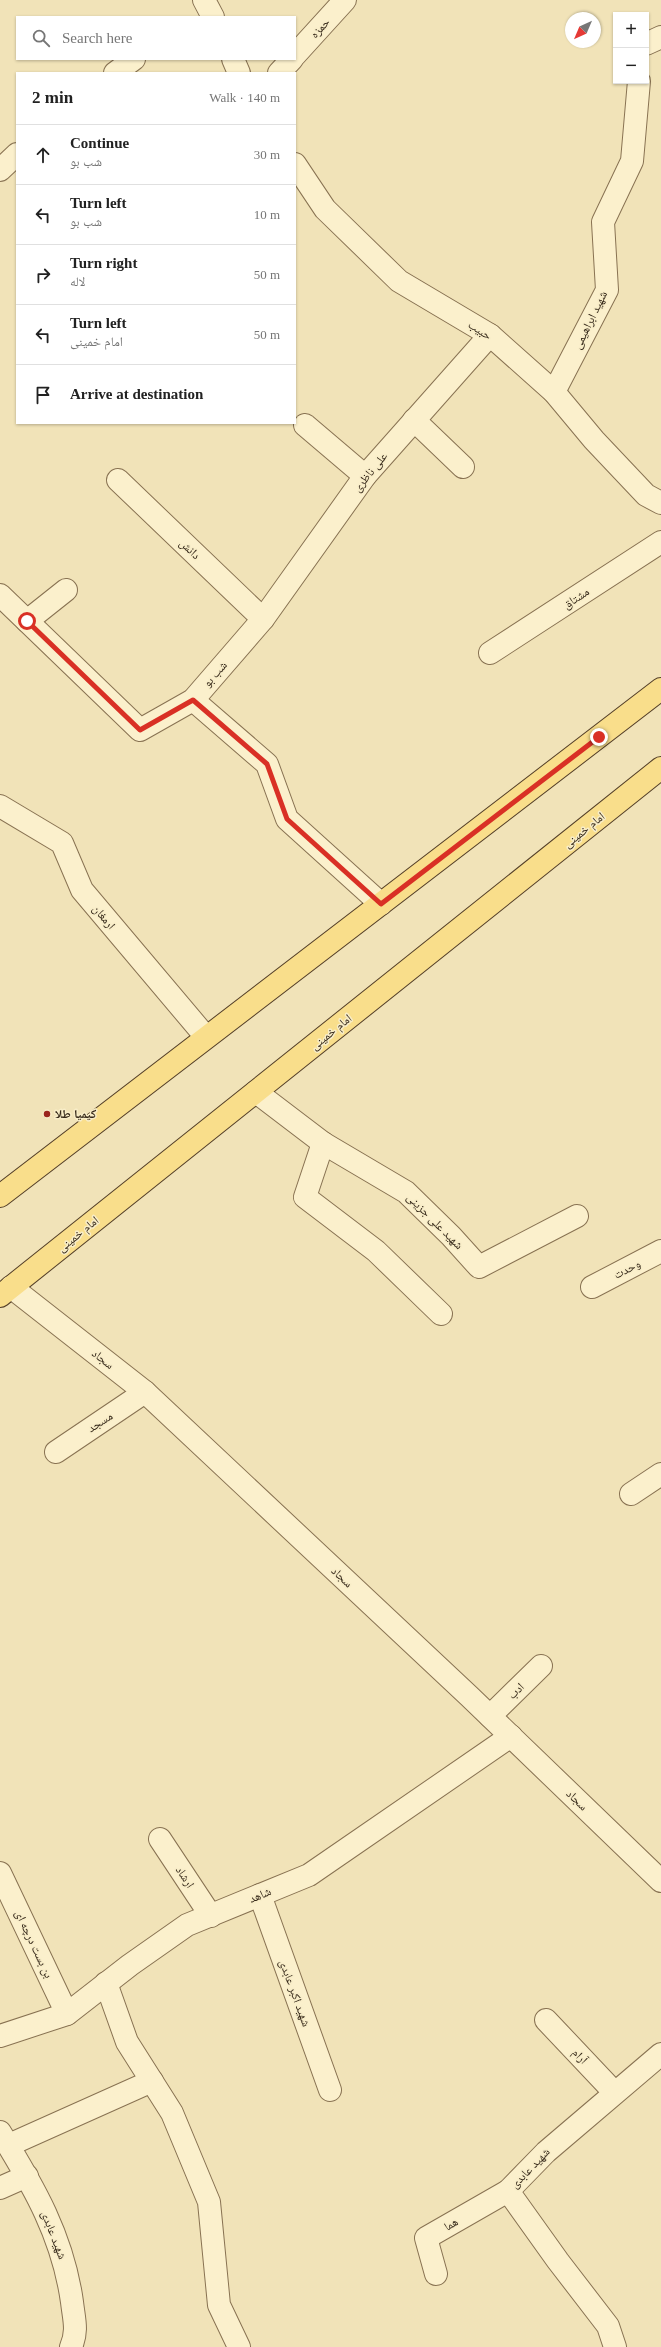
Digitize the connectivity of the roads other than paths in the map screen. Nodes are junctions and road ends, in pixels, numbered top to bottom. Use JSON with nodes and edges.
{"nodes":[{"id":1,"x":204,"y":0,"type":"edge"},
{"id":2,"x":345,"y":0,"type":"edge"},
{"id":3,"x":212,"y":16,"type":"edge"},
{"id":4,"x":661,"y":37,"type":"edge"},
{"id":5,"x":649,"y":43,"type":"edge"},
{"id":6,"x":296,"y":54,"type":"edge"},
{"id":7,"x":133,"y":60,"type":"edge"},
{"id":8,"x":233,"y":60,"type":"edge"},
{"id":9,"x":291,"y":60,"type":"edge"},
{"id":10,"x":116,"y":72,"type":"edge"},
{"id":11,"x":239,"y":72,"type":"edge"},
{"id":12,"x":280,"y":72,"type":"edge"},
{"id":13,"x":639,"y":84,"type":"edge"},
{"id":14,"x":16,"y":155,"type":"edge"},
{"id":15,"x":296,"y":166,"type":"edge"},
{"id":16,"x":0,"y":170,"type":"edge"},
{"id":17,"x":490,"y":335,"type":"junction"},
{"id":18,"x":554,"y":392,"type":"junction"},
{"id":19,"x":414,"y":420,"type":"junction"},
{"id":20,"x":305,"y":425,"type":"dead end"},
{"id":21,"x":463,"y":467,"type":"dead end"},
{"id":22,"x":365,"y":476,"type":"junction"},
{"id":23,"x":118,"y":480,"type":"dead end"},
{"id":24,"x":661,"y":503,"type":"edge"},
{"id":25,"x":661,"y":542,"type":"edge"},
{"id":26,"x":66,"y":590,"type":"dead end"},
{"id":27,"x":0,"y":595,"type":"edge"},
{"id":28,"x":263,"y":619,"type":"junction"},
{"id":29,"x":27,"y":621,"type":"junction"},
{"id":30,"x":490,"y":653,"type":"dead end"},
{"id":31,"x":661,"y":689,"type":"edge"},
{"id":32,"x":193,"y":700,"type":"junction"},
{"id":33,"x":661,"y":768,"type":"edge"},
{"id":34,"x":0,"y":806,"type":"edge"},
{"id":35,"x":381,"y":904,"type":"junction"},
{"id":36,"x":206,"y":1037,"type":"junction"},
{"id":37,"x":256,"y":1092,"type":"junction"},
{"id":38,"x":323,"y":1143,"type":"junction"},
{"id":39,"x":0,"y":1196,"type":"edge"},
{"id":40,"x":577,"y":1216,"type":"dead end"},
{"id":41,"x":661,"y":1251,"type":"edge"},
{"id":42,"x":4,"y":1286,"type":"edge"},
{"id":43,"x":592,"y":1287,"type":"dead end"},
{"id":44,"x":441,"y":1314,"type":"dead end"},
{"id":45,"x":145,"y":1392,"type":"junction"},
{"id":46,"x":56,"y":1452,"type":"dead end"},
{"id":47,"x":661,"y":1474,"type":"edge"},
{"id":48,"x":631,"y":1494,"type":"dead end"},
{"id":49,"x":541,"y":1666,"type":"dead end"},
{"id":50,"x":490,"y":1716,"type":"junction"},
{"id":51,"x":511,"y":1736,"type":"junction"},
{"id":52,"x":160,"y":1839,"type":"dead end"},
{"id":53,"x":0,"y":1873,"type":"edge"},
{"id":54,"x":661,"y":1881,"type":"edge"},
{"id":55,"x":260,"y":1895,"type":"junction"},
{"id":56,"x":211,"y":1916,"type":"junction"},
{"id":57,"x":106,"y":1983,"type":"junction"},
{"id":58,"x":67,"y":2014,"type":"junction"},
{"id":59,"x":546,"y":2020,"type":"dead end"},
{"id":60,"x":0,"y":2036,"type":"edge"},
{"id":61,"x":661,"y":2054,"type":"edge"},
{"id":62,"x":152,"y":2081,"type":"junction"},
{"id":63,"x":330,"y":2090,"type":"dead end"},
{"id":64,"x":614,"y":2092,"type":"junction"},
{"id":65,"x":4,"y":2138,"type":"edge"},
{"id":66,"x":27,"y":2176,"type":"junction"},
{"id":67,"x":0,"y":2188,"type":"edge"},
{"id":68,"x":508,"y":2191,"type":"junction"},
{"id":69,"x":436,"y":2274,"type":"dead end"},
{"id":70,"x":71,"y":2347,"type":"edge"},
{"id":71,"x":239,"y":2347,"type":"edge"},
{"id":72,"x":616,"y":2347,"type":"edge"}],
"edges":[{"from":1,"to":3,"type":"street"},
{"from":2,"to":6,"type":"street","name":"حمزه"},
{"from":4,"to":5,"type":"street"},
{"from":7,"to":10,"type":"street"},
{"from":8,"to":11,"type":"street"},
{"from":9,"to":12,"type":"street"},
{"from":13,"to":18,"type":"street","name":"شهید ابراهیمی"},
{"from":14,"to":16,"type":"street"},
{"from":15,"to":17,"type":"street","name":"حبیب"},
{"from":17,"to":18,"type":"street","name":"حبیب"},
{"from":17,"to":19,"type":"street","name":"علی ناظری"},
{"from":18,"to":24,"type":"street","name":"حبیب"},
{"from":19,"to":21,"type":"street"},
{"from":19,"to":22,"type":"street","name":"علی ناظری"},
{"from":20,"to":22,"type":"street"},
{"from":22,"to":28,"type":"street","name":"علی ناظری"},
{"from":23,"to":28,"type":"street","name":"دانش"},
{"from":25,"to":30,"type":"street","name":"مشتاق"},
{"from":26,"to":29,"type":"street"},
{"from":27,"to":29,"type":"street","name":"شب بو"},
{"from":28,"to":32,"type":"street","name":"شب بو"},
{"from":29,"to":32,"type":"street","name":"شب بو"},
{"from":31,"to":35,"type":"main road"},
{"from":32,"to":35,"type":"street"},
{"from":33,"to":37,"type":"main road","name":"امام خمینی"},
{"from":34,"to":36,"type":"street","name":"ارمغان"},
{"from":35,"to":36,"type":"main road"},
{"from":36,"to":39,"type":"main road"},
{"from":37,"to":38,"type":"street","name":"شهید علی جزینی"},
{"from":37,"to":42,"type":"main road","name":"امام خمینی"},
{"from":38,"to":40,"type":"street","name":"شهید علی جزینی"},
{"from":38,"to":44,"type":"street"},
{"from":41,"to":43,"type":"street","name":"وحدت"},
{"from":42,"to":45,"type":"street","name":"سجاد"},
{"from":45,"to":46,"type":"street","name":"مسجد"},
{"from":45,"to":50,"type":"street","name":"سجاد"},
{"from":47,"to":48,"type":"street"},
{"from":49,"to":50,"type":"street","name":"ادب"},
{"from":50,"to":51,"type":"street","name":"سجاد"},
{"from":51,"to":54,"type":"street","name":"سجاد"},
{"from":51,"to":55,"type":"street","name":"شاهد"},
{"from":52,"to":56,"type":"street","name":"ارشاد"},
{"from":53,"to":58,"type":"street","name":"بن بست درچه ای"},
{"from":55,"to":56,"type":"street","name":"شاهد"},
{"from":55,"to":63,"type":"street","name":"شهید اکبر عابدی"},
{"from":56,"to":57,"type":"street","name":"شاهد"},
{"from":57,"to":58,"type":"street","name":"شاهد"},
{"from":57,"to":62,"type":"street"},
{"from":58,"to":60,"type":"street","name":"شاهد"},
{"from":59,"to":64,"type":"street","name":"آرام"},
{"from":61,"to":64,"type":"street","name":"شهید عابدی"},
{"from":62,"to":65,"type":"street"},
{"from":62,"to":71,"type":"street"},
{"from":64,"to":68,"type":"street","name":"شهید عابدی"},
{"from":65,"to":66,"type":"street","name":"شهید عابدی"},
{"from":66,"to":67,"type":"street"},
{"from":66,"to":70,"type":"street","name":"شهید عابدی"},
{"from":68,"to":69,"type":"street","name":"هما"},
{"from":68,"to":72,"type":"street","name":"شهید عابدی"}]}
